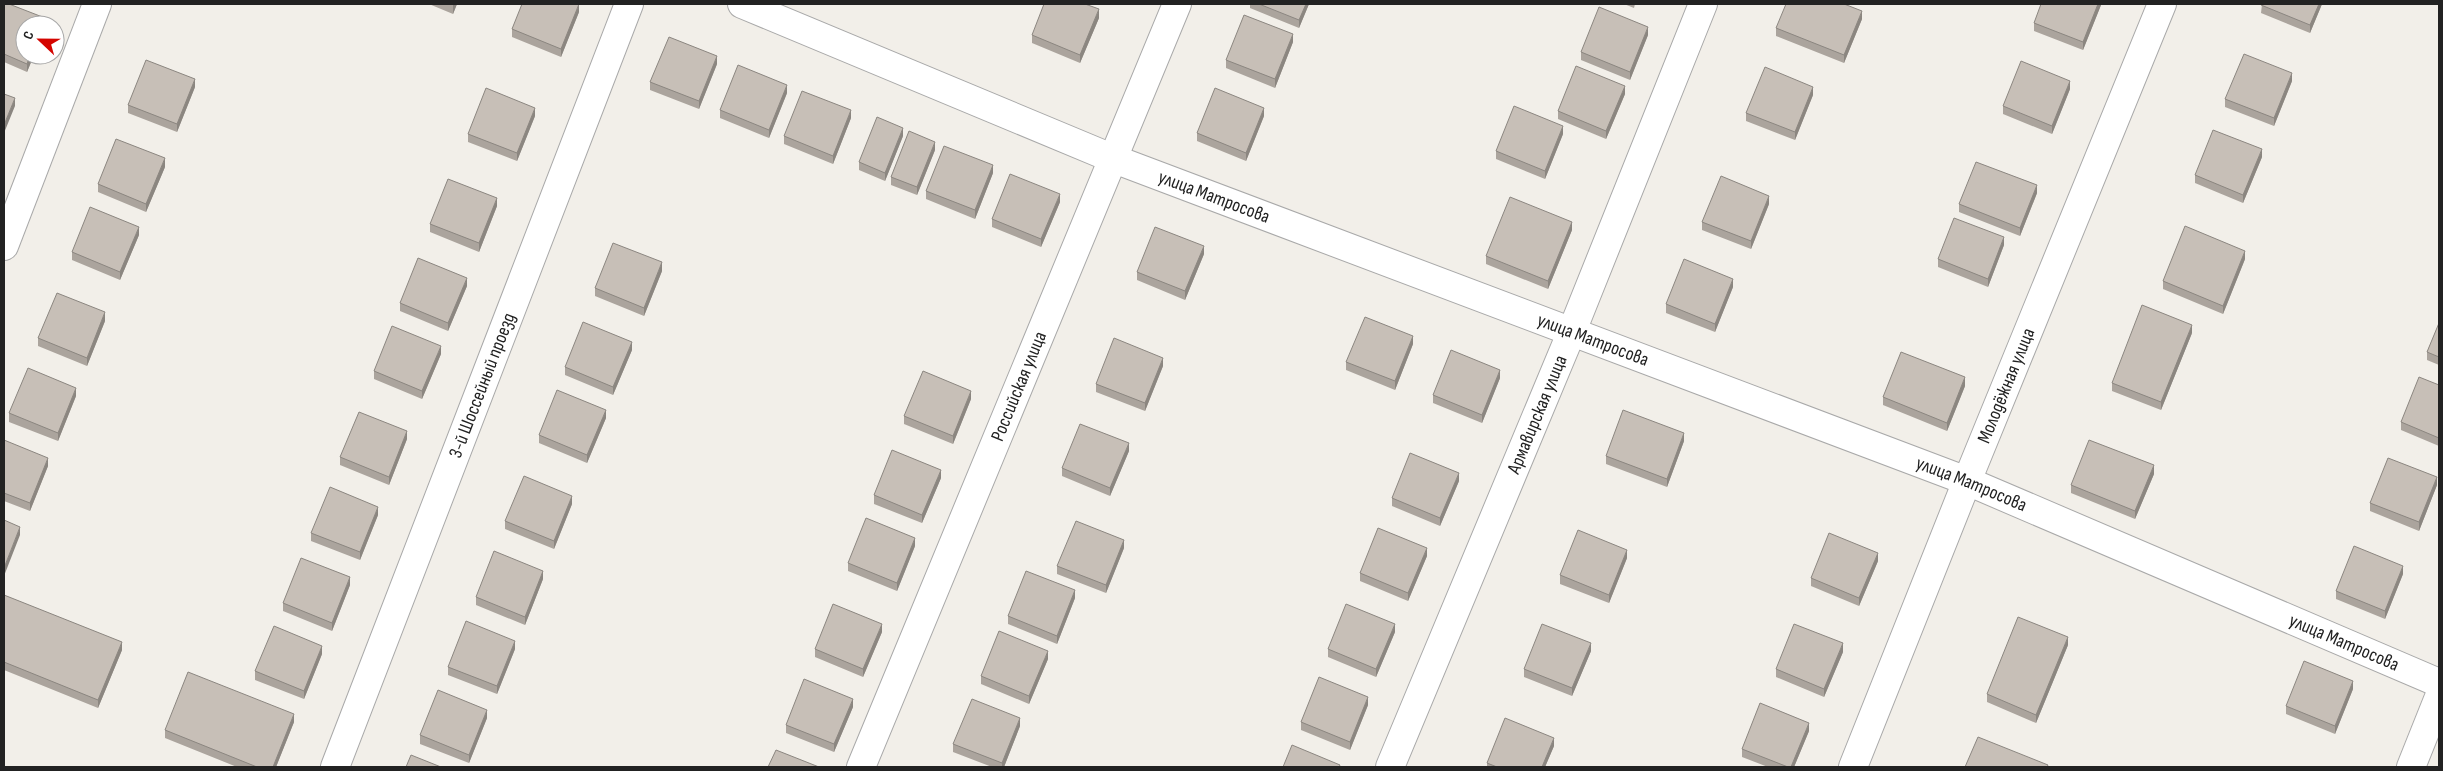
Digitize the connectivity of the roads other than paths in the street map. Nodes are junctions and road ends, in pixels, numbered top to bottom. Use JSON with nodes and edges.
{"nodes":[{"id":1,"x":97,"y":4,"type":"edge"},
{"id":2,"x":629,"y":4,"type":"edge"},
{"id":3,"x":742,"y":4,"type":"edge"},
{"id":4,"x":1176,"y":4,"type":"edge"},
{"id":5,"x":1703,"y":4,"type":"edge"},
{"id":6,"x":2162,"y":4,"type":"edge"},
{"id":7,"x":1114,"y":159,"type":"junction"},
{"id":8,"x":4,"y":246,"type":"edge"},
{"id":9,"x":1572,"y":331,"type":"junction"},
{"id":10,"x":1967,"y":481,"type":"junction"},
{"id":11,"x":2439,"y":683,"type":"edge"},
{"id":12,"x":2439,"y":697,"type":"edge"},
{"id":13,"x":335,"y":767,"type":"edge"},
{"id":14,"x":861,"y":767,"type":"edge"},
{"id":15,"x":1390,"y":767,"type":"edge"},
{"id":16,"x":1853,"y":767,"type":"edge"},
{"id":17,"x":2411,"y":767,"type":"edge"}],
"edges":[{"from":1,"to":8,"type":"street"},
{"from":2,"to":13,"type":"street","name":"3-й Шоссейный проезд"},
{"from":3,"to":7,"type":"street","name":"улица Матросова"},
{"from":4,"to":7,"type":"street","name":"Российская улица"},
{"from":5,"to":9,"type":"street","name":"Армавирская улица"},
{"from":6,"to":10,"type":"street","name":"Молодёжная улица"},
{"from":7,"to":9,"type":"street","name":"улица Матросова"},
{"from":7,"to":14,"type":"street","name":"Российская улица"},
{"from":9,"to":10,"type":"street","name":"улица Матросова"},
{"from":9,"to":15,"type":"street","name":"Армавирская улица"},
{"from":10,"to":11,"type":"street","name":"улица Матросова"},
{"from":10,"to":16,"type":"street","name":"Молодёжная улица"},
{"from":12,"to":17,"type":"street"}]}
